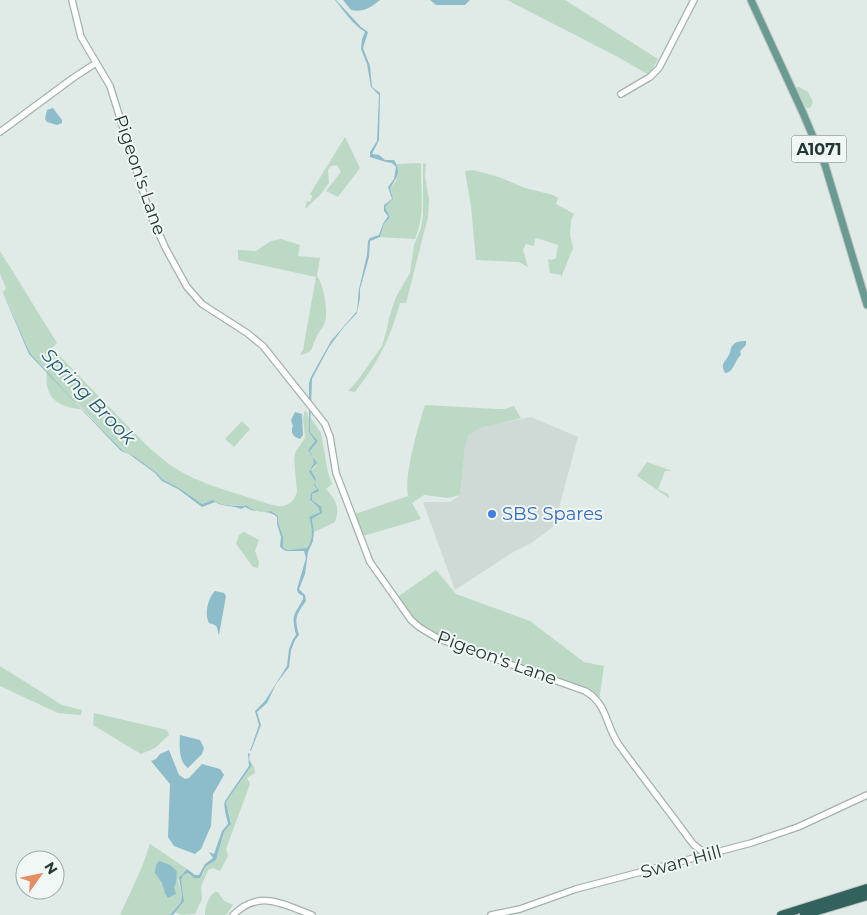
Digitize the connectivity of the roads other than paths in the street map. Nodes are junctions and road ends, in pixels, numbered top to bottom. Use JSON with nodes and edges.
{"nodes":[{"id":1,"x":72,"y":0,"type":"edge"},
{"id":2,"x":694,"y":0,"type":"edge"},
{"id":3,"x":751,"y":0,"type":"edge"},
{"id":4,"x":96,"y":63,"type":"junction"},
{"id":5,"x":621,"y":94,"type":"dead end"},
{"id":6,"x":0,"y":132,"type":"edge"},
{"id":7,"x":867,"y":305,"type":"edge"},
{"id":8,"x":867,"y":795,"type":"edge"},
{"id":9,"x":694,"y":844,"type":"junction"},
{"id":10,"x":707,"y":855,"type":"junction"},
{"id":11,"x":692,"y":859,"type":"junction"},
{"id":12,"x":867,"y":888,"type":"edge"},
{"id":13,"x":867,"y":896,"type":"edge"},
{"id":14,"x":232,"y":915,"type":"edge"},
{"id":15,"x":312,"y":915,"type":"edge"},
{"id":16,"x":491,"y":915,"type":"edge"},
{"id":17,"x":781,"y":915,"type":"edge"},
{"id":18,"x":804,"y":915,"type":"edge"}],
"edges":[{"from":1,"to":4,"type":"street","name":"Pigeon's Lane"},
{"from":2,"to":5,"type":"street"},
{"from":3,"to":7,"type":"main road","number":"A1071"},
{"from":4,"to":6,"type":"street"},
{"from":4,"to":9,"type":"street","name":"Pigeon's Lane"},
{"from":8,"to":10,"type":"street","name":"Swan Hill"},
{"from":9,"to":10,"type":"street","name":"Pigeon's Lane"},
{"from":9,"to":11,"type":"street"},
{"from":10,"to":11,"type":"street","name":"Swan Hill"},
{"from":11,"to":16,"type":"street","name":"Swan Hill"},
{"from":12,"to":17,"type":"highway"},
{"from":13,"to":18,"type":"highway"},
{"from":14,"to":15,"type":"street"}]}
